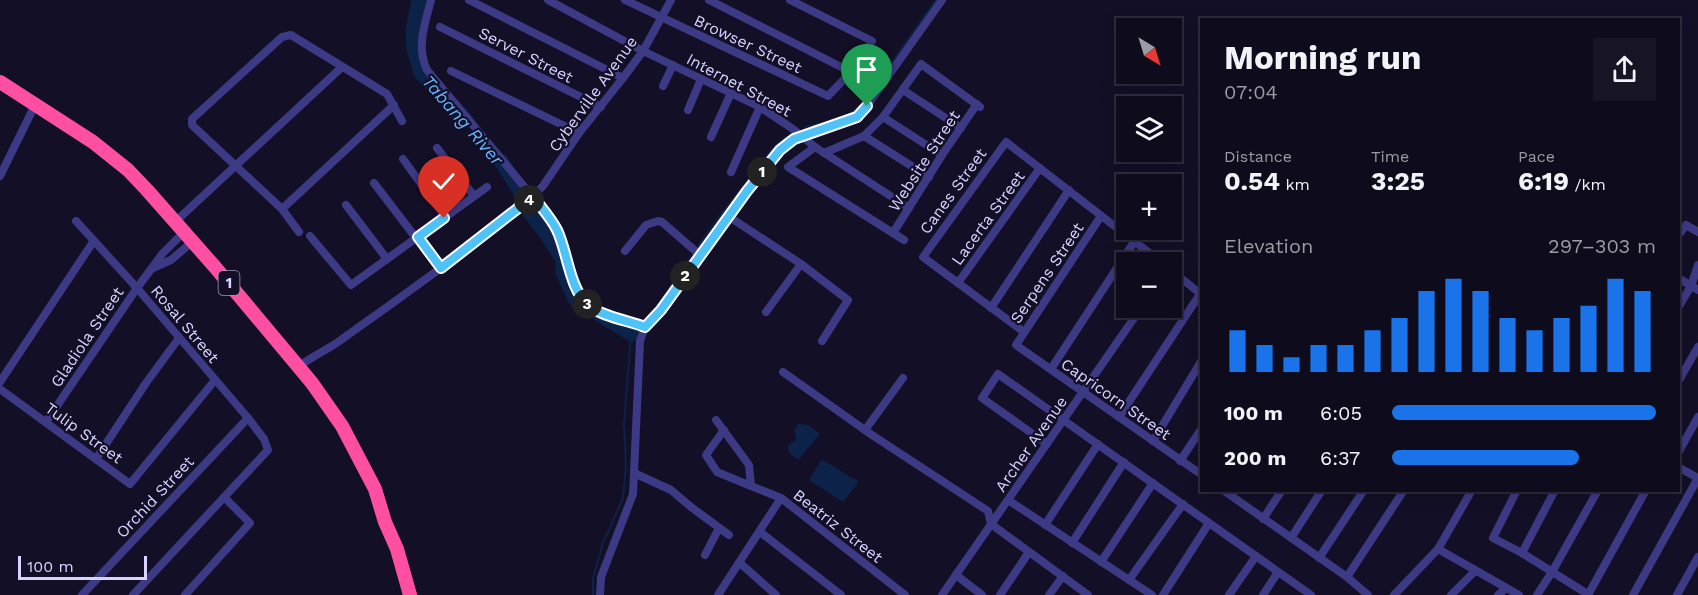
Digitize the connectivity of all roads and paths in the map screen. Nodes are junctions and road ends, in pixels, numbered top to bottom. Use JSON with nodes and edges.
{"nodes":[{"id":1,"x":431,"y":0,"type":"edge"},
{"id":2,"x":469,"y":0,"type":"edge"},
{"id":3,"x":548,"y":0,"type":"edge"},
{"id":4,"x":625,"y":0,"type":"edge"},
{"id":5,"x":671,"y":0,"type":"edge"},
{"id":6,"x":709,"y":0,"type":"edge"},
{"id":7,"x":790,"y":0,"type":"edge"},
{"id":8,"x":942,"y":0,"type":"edge"},
{"id":9,"x":661,"y":18,"type":"junction"},
{"id":10,"x":440,"y":27,"type":"dead end"},
{"id":11,"x":643,"y":51,"type":"junction"},
{"id":12,"x":673,"y":65,"type":"junction"},
{"id":13,"x":342,"y":67,"type":"junction"},
{"id":14,"x":452,"y":71,"type":"dead end"},
{"id":15,"x":851,"y":72,"type":"junction"},
{"id":16,"x":623,"y":78,"type":"junction"},
{"id":17,"x":701,"y":79,"type":"junction"},
{"id":18,"x":0,"y":82,"type":"edge"},
{"id":19,"x":663,"y":86,"type":"dead end"},
{"id":20,"x":903,"y":90,"type":"junction"},
{"id":21,"x":731,"y":93,"type":"junction"},
{"id":22,"x":35,"y":105,"type":"junction"},
{"id":23,"x":394,"y":105,"type":"junction"},
{"id":24,"x":601,"y":107,"type":"junction"},
{"id":25,"x":760,"y":108,"type":"junction"},
{"id":26,"x":688,"y":110,"type":"dead end"},
{"id":27,"x":883,"y":117,"type":"junction"},
{"id":28,"x":402,"y":121,"type":"dead end"},
{"id":29,"x":961,"y":128,"type":"junction"},
{"id":30,"x":579,"y":133,"type":"junction"},
{"id":31,"x":864,"y":136,"type":"junction"},
{"id":32,"x":711,"y":137,"type":"dead end"},
{"id":33,"x":802,"y":137,"type":"junction"},
{"id":34,"x":815,"y":147,"type":"junction"},
{"id":35,"x":437,"y":148,"type":"dead end"},
{"id":36,"x":825,"y":153,"type":"junction"},
{"id":37,"x":942,"y":155,"type":"junction"},
{"id":38,"x":403,"y":159,"type":"dead end"},
{"id":39,"x":235,"y":166,"type":"junction"},
{"id":40,"x":1040,"y":168,"type":"junction"},
{"id":41,"x":731,"y":172,"type":"dead end"},
{"id":42,"x":0,"y":176,"type":"edge"},
{"id":43,"x":929,"y":177,"type":"junction"},
{"id":44,"x":374,"y":183,"type":"dead end"},
{"id":45,"x":487,"y":186,"type":"dead end"},
{"id":46,"x":1069,"y":190,"type":"junction"},
{"id":47,"x":474,"y":196,"type":"junction"},
{"id":48,"x":531,"y":197,"type":"junction"},
{"id":49,"x":346,"y":205,"type":"dead end"},
{"id":50,"x":909,"y":208,"type":"junction"},
{"id":51,"x":282,"y":209,"type":"junction"},
{"id":52,"x":728,"y":216,"type":"junction"},
{"id":53,"x":1101,"y":216,"type":"junction"},
{"id":54,"x":444,"y":218,"type":"junction"},
{"id":55,"x":76,"y":221,"type":"dead end"},
{"id":56,"x":184,"y":232,"type":"junction"},
{"id":57,"x":299,"y":232,"type":"dead end"},
{"id":58,"x":1698,"y":232,"type":"edge"},
{"id":59,"x":893,"y":233,"type":"junction"},
{"id":60,"x":1680,"y":233,"type":"edge"},
{"id":61,"x":310,"y":236,"type":"dead end"},
{"id":62,"x":417,"y":237,"type":"junction"},
{"id":63,"x":904,"y":240,"type":"dead end"},
{"id":64,"x":93,"y":242,"type":"junction"},
{"id":65,"x":1134,"y":242,"type":"junction"},
{"id":66,"x":625,"y":251,"type":"dead end"},
{"id":67,"x":697,"y":252,"type":"junction"},
{"id":68,"x":1148,"y":252,"type":"edge"},
{"id":69,"x":387,"y":259,"type":"junction"},
{"id":70,"x":801,"y":264,"type":"junction"},
{"id":71,"x":1698,"y":266,"type":"edge"},
{"id":72,"x":441,"y":268,"type":"junction"},
{"id":73,"x":151,"y":269,"type":"junction"},
{"id":74,"x":1182,"y":279,"type":"edge"},
{"id":75,"x":1680,"y":279,"type":"edge"},
{"id":76,"x":958,"y":283,"type":"junction"},
{"id":77,"x":137,"y":288,"type":"junction"},
{"id":78,"x":1694,"y":288,"type":"edge"},
{"id":79,"x":1200,"y":293,"type":"edge"},
{"id":80,"x":1200,"y":296,"type":"edge"},
{"id":81,"x":1680,"y":306,"type":"edge"},
{"id":82,"x":991,"y":308,"type":"junction"},
{"id":83,"x":766,"y":312,"type":"dead end"},
{"id":84,"x":1134,"y":318,"type":"edge"},
{"id":85,"x":645,"y":327,"type":"junction"},
{"id":86,"x":1024,"y":333,"type":"junction"},
{"id":87,"x":178,"y":338,"type":"junction"},
{"id":88,"x":822,"y":341,"type":"dead end"},
{"id":89,"x":1016,"y":345,"type":"joint"},
{"id":90,"x":1698,"y":347,"type":"edge"},
{"id":91,"x":1200,"y":363,"type":"edge"},
{"id":92,"x":298,"y":367,"type":"junction"},
{"id":93,"x":1051,"y":369,"type":"junction"},
{"id":94,"x":783,"y":372,"type":"dead end"},
{"id":95,"x":903,"y":378,"type":"dead end"},
{"id":96,"x":1680,"y":378,"type":"edge"},
{"id":97,"x":215,"y":380,"type":"junction"},
{"id":98,"x":0,"y":382,"type":"edge"},
{"id":99,"x":0,"y":389,"type":"edge"},
{"id":100,"x":1083,"y":392,"type":"junction"},
{"id":101,"x":1119,"y":417,"type":"junction"},
{"id":102,"x":1698,"y":417,"type":"edge"},
{"id":103,"x":248,"y":418,"type":"junction"},
{"id":104,"x":716,"y":420,"type":"dead end"},
{"id":105,"x":1064,"y":420,"type":"junction"},
{"id":106,"x":46,"y":422,"type":"junction"},
{"id":107,"x":723,"y":430,"type":"junction"},
{"id":108,"x":865,"y":430,"type":"junction"},
{"id":109,"x":1200,"y":431,"type":"edge"},
{"id":110,"x":1153,"y":441,"type":"junction"},
{"id":111,"x":1047,"y":444,"type":"junction"},
{"id":112,"x":1098,"y":444,"type":"junction"},
{"id":113,"x":1680,"y":449,"type":"edge"},
{"id":114,"x":96,"y":459,"type":"junction"},
{"id":115,"x":1180,"y":460,"type":"junction"},
{"id":116,"x":1124,"y":462,"type":"junction"},
{"id":117,"x":1680,"y":468,"type":"edge"},
{"id":118,"x":634,"y":473,"type":"junction"},
{"id":119,"x":1200,"y":475,"type":"edge"},
{"id":120,"x":1698,"y":477,"type":"edge"},
{"id":121,"x":1154,"y":483,"type":"junction"},
{"id":122,"x":751,"y":486,"type":"junction"},
{"id":123,"x":1226,"y":492,"type":"edge"},
{"id":124,"x":1239,"y":492,"type":"edge"},
{"id":125,"x":1281,"y":492,"type":"edge"},
{"id":126,"x":1321,"y":492,"type":"edge"},
{"id":127,"x":1363,"y":492,"type":"edge"},
{"id":128,"x":1403,"y":492,"type":"edge"},
{"id":129,"x":1471,"y":492,"type":"edge"},
{"id":130,"x":1516,"y":492,"type":"edge"},
{"id":131,"x":1554,"y":492,"type":"edge"},
{"id":132,"x":1597,"y":492,"type":"edge"},
{"id":133,"x":1645,"y":492,"type":"edge"},
{"id":134,"x":224,"y":496,"type":"junction"},
{"id":135,"x":781,"y":498,"type":"junction"},
{"id":136,"x":1235,"y":499,"type":"junction"},
{"id":137,"x":1008,"y":500,"type":"junction"},
{"id":138,"x":1182,"y":504,"type":"junction"},
{"id":139,"x":1263,"y":519,"type":"junction"},
{"id":140,"x":1209,"y":523,"type":"junction"},
{"id":141,"x":991,"y":524,"type":"junction"},
{"id":142,"x":1045,"y":525,"type":"junction"},
{"id":143,"x":720,"y":528,"type":"junction"},
{"id":144,"x":760,"y":532,"type":"junction"},
{"id":145,"x":729,"y":535,"type":"dead end"},
{"id":146,"x":1291,"y":538,"type":"junction"},
{"id":147,"x":1072,"y":543,"type":"junction"},
{"id":148,"x":1438,"y":549,"type":"junction"},
{"id":149,"x":1029,"y":552,"type":"junction"},
{"id":150,"x":1522,"y":553,"type":"junction"},
{"id":151,"x":705,"y":555,"type":"dead end"},
{"id":152,"x":1256,"y":556,"type":"junction"},
{"id":153,"x":1698,"y":557,"type":"edge"},
{"id":154,"x":1319,"y":558,"type":"junction"},
{"id":155,"x":1101,"y":562,"type":"junction"},
{"id":156,"x":740,"y":563,"type":"junction"},
{"id":157,"x":1475,"y":571,"type":"junction"},
{"id":158,"x":1278,"y":572,"type":"junction"},
{"id":159,"x":1552,"y":572,"type":"junction"},
{"id":160,"x":956,"y":575,"type":"junction"},
{"id":161,"x":1063,"y":576,"type":"junction"},
{"id":162,"x":1347,"y":577,"type":"junction"},
{"id":163,"x":1129,"y":580,"type":"junction"},
{"id":164,"x":1506,"y":588,"type":"junction"},
{"id":165,"x":1309,"y":594,"type":"edge"},
{"id":166,"x":82,"y":595,"type":"edge"},
{"id":167,"x":133,"y":595,"type":"edge"},
{"id":168,"x":185,"y":595,"type":"edge"},
{"id":169,"x":410,"y":595,"type":"edge"},
{"id":170,"x":600,"y":595,"type":"edge"},
{"id":171,"x":718,"y":595,"type":"edge"},
{"id":172,"x":776,"y":595,"type":"edge"},
{"id":173,"x":841,"y":595,"type":"edge"},
{"id":174,"x":905,"y":595,"type":"edge"},
{"id":175,"x":942,"y":595,"type":"edge"},
{"id":176,"x":981,"y":595,"type":"edge"},
{"id":177,"x":1000,"y":595,"type":"edge"},
{"id":178,"x":1049,"y":595,"type":"edge"},
{"id":179,"x":1088,"y":595,"type":"edge"},
{"id":180,"x":1152,"y":595,"type":"edge"},
{"id":181,"x":1163,"y":595,"type":"edge"},
{"id":182,"x":1229,"y":595,"type":"edge"},
{"id":183,"x":1263,"y":595,"type":"edge"},
{"id":184,"x":1368,"y":595,"type":"edge"},
{"id":185,"x":1394,"y":595,"type":"edge"},
{"id":186,"x":1451,"y":595,"type":"edge"},
{"id":187,"x":1498,"y":595,"type":"edge"},
{"id":188,"x":1519,"y":595,"type":"edge"},
{"id":189,"x":1537,"y":595,"type":"edge"},
{"id":190,"x":1588,"y":595,"type":"edge"},
{"id":191,"x":1633,"y":595,"type":"edge"},
{"id":192,"x":1677,"y":595,"type":"edge"}],
"edges":[{"from":1,"to":48,"type":"street"},
{"from":2,"to":16,"type":"street"},
{"from":3,"to":11,"type":"street","name":"Internet Street"},
{"from":4,"to":9,"type":"street","name":"Browser Street"},
{"from":5,"to":9,"type":"street","name":"Cyberville Avenue"},
{"from":6,"to":15,"type":"street"},
{"from":7,"to":15,"type":"street"},
{"from":8,"to":33,"type":"street"},
{"from":9,"to":11,"type":"street","name":"Cyberville Avenue"},
{"from":9,"to":15,"type":"street","name":"Browser Street"},
{"from":10,"to":24,"type":"street","name":"Server Street"},
{"from":11,"to":12,"type":"street","name":"Internet Street"},
{"from":11,"to":16,"type":"street","name":"Cyberville Avenue"},
{"from":12,"to":17,"type":"street","name":"Internet Street"},
{"from":12,"to":19,"type":"street"},
{"from":13,"to":23,"type":"street"},
{"from":13,"to":39,"type":"street"},
{"from":13,"to":39,"type":"street"},
{"from":14,"to":30,"type":"street"},
{"from":16,"to":24,"type":"street","name":"Cyberville Avenue"},
{"from":17,"to":21,"type":"street","name":"Internet Street"},
{"from":17,"to":26,"type":"street"},
{"from":18,"to":22,"type":"highway","number":"1"},
{"from":20,"to":27,"type":"street"},
{"from":20,"to":29,"type":"street"},
{"from":20,"to":29,"type":"street","name":"Website Street"},
{"from":21,"to":25,"type":"street","name":"Internet Street"},
{"from":21,"to":32,"type":"street"},
{"from":22,"to":42,"type":"street"},
{"from":22,"to":56,"type":"highway","number":"1"},
{"from":23,"to":28,"type":"street"},
{"from":23,"to":51,"type":"street"},
{"from":24,"to":30,"type":"street","name":"Cyberville Avenue"},
{"from":25,"to":33,"type":"street","name":"Internet Street"},
{"from":25,"to":41,"type":"street"},
{"from":27,"to":31,"type":"street"},
{"from":27,"to":37,"type":"street"},
{"from":29,"to":37,"type":"street","name":"Website Street"},
{"from":30,"to":48,"type":"street","name":"Cyberville Avenue"},
{"from":31,"to":36,"type":"street"},
{"from":31,"to":43,"type":"street"},
{"from":33,"to":34,"type":"street","name":"Internet Street"},
{"from":33,"to":52,"type":"street"},
{"from":34,"to":36,"type":"street","name":"Internet Street"},
{"from":34,"to":59,"type":"street"},
{"from":35,"to":47,"type":"street"},
{"from":36,"to":50,"type":"street","name":"Internet Street"},
{"from":37,"to":43,"type":"street","name":"Website Street"},
{"from":38,"to":54,"type":"street"},
{"from":39,"to":51,"type":"street"},
{"from":39,"to":56,"type":"street"},
{"from":40,"to":46,"type":"street"},
{"from":40,"to":76,"type":"street","name":"Lacerta Street"},
{"from":40,"to":76,"type":"street","name":"Canes Street"},
{"from":43,"to":50,"type":"street","name":"Website Street"},
{"from":44,"to":62,"type":"street"},
{"from":45,"to":47,"type":"street"},
{"from":46,"to":53,"type":"street"},
{"from":46,"to":82,"type":"street"},
{"from":47,"to":54,"type":"street"},
{"from":48,"to":72,"type":"street","name":"Cyberville Avenue"},
{"from":48,"to":85,"type":"street"},
{"from":49,"to":69,"type":"street"},
{"from":50,"to":59,"type":"street","name":"Website Street"},
{"from":51,"to":57,"type":"street"},
{"from":52,"to":67,"type":"street"},
{"from":52,"to":70,"type":"street"},
{"from":53,"to":65,"type":"street"},
{"from":53,"to":86,"type":"street","name":"Serpens Street"},
{"from":54,"to":62,"type":"street"},
{"from":55,"to":64,"type":"street","name":"Rosal Street"},
{"from":56,"to":73,"type":"street","name":"Gladiola Street"},
{"from":56,"to":73,"type":"street","name":"Gladiola Street"},
{"from":56,"to":92,"type":"highway","number":"1"},
{"from":58,"to":60,"type":"street"},
{"from":59,"to":63,"type":"street"},
{"from":61,"to":69,"type":"street"},
{"from":62,"to":69,"type":"street"},
{"from":62,"to":72,"type":"street"},
{"from":64,"to":77,"type":"street","name":"Rosal Street"},
{"from":64,"to":98,"type":"street"},
{"from":65,"to":68,"type":"street"},
{"from":65,"to":93,"type":"street"},
{"from":66,"to":67,"type":"street"},
{"from":67,"to":85,"type":"street"},
{"from":70,"to":83,"type":"street"},
{"from":70,"to":88,"type":"street"},
{"from":71,"to":78,"type":"street"},
{"from":72,"to":92,"type":"street","name":"Cyberville Avenue"},
{"from":73,"to":77,"type":"street","name":"Gladiola Street"},
{"from":74,"to":79,"type":"street"},
{"from":75,"to":78,"type":"street"},
{"from":76,"to":82,"type":"street"},
{"from":77,"to":87,"type":"street","name":"Rosal Street"},
{"from":77,"to":106,"type":"street","name":"Gladiola Street"},
{"from":78,"to":81,"type":"street"},
{"from":80,"to":101,"type":"street"},
{"from":82,"to":86,"type":"street"},
{"from":84,"to":100,"type":"street","name":"Archer Avenue"},
{"from":85,"to":118,"type":"street"},
{"from":86,"to":89,"type":"street","name":"Serpens Street"},
{"from":87,"to":97,"type":"street","name":"Rosal Street"},
{"from":87,"to":114,"type":"street"},
{"from":89,"to":93,"type":"street","name":"Capricorn Street"},
{"from":90,"to":96,"type":"street"},
{"from":91,"to":110,"type":"street"},
{"from":92,"to":169,"type":"highway","number":"1"},
{"from":93,"to":100,"type":"street","name":"Capricorn Street"},
{"from":94,"to":108,"type":"street"},
{"from":95,"to":108,"type":"street"},
{"from":97,"to":103,"type":"street","name":"Rosal Street"},
{"from":97,"to":114,"type":"street","name":"Tulip Street"},
{"from":99,"to":106,"type":"street","name":"Tulip Street"},
{"from":100,"to":101,"type":"street","name":"Capricorn Street"},
{"from":100,"to":105,"type":"street","name":"Archer Avenue"},
{"from":101,"to":110,"type":"street","name":"Capricorn Street"},
{"from":102,"to":113,"type":"street"},
{"from":103,"to":134,"type":"street","name":"Rosal Street"},
{"from":103,"to":166,"type":"street","name":"Orchid Street"},
{"from":104,"to":107,"type":"street"},
{"from":105,"to":111,"type":"street","name":"Archer Avenue"},
{"from":105,"to":111,"type":"street"},
{"from":105,"to":112,"type":"street"},
{"from":106,"to":114,"type":"street","name":"Tulip Street"},
{"from":107,"to":122,"type":"street"},
{"from":107,"to":122,"type":"street","name":"Beatriz Street"},
{"from":108,"to":141,"type":"street"},
{"from":109,"to":115,"type":"street"},
{"from":110,"to":115,"type":"street","name":"Capricorn Street"},
{"from":111,"to":137,"type":"street","name":"Archer Avenue"},
{"from":112,"to":116,"type":"street"},
{"from":112,"to":142,"type":"street"},
{"from":115,"to":119,"type":"street","name":"Capricorn Street"},
{"from":116,"to":121,"type":"street"},
{"from":116,"to":147,"type":"street"},
{"from":117,"to":120,"type":"street"},
{"from":118,"to":143,"type":"street"},
{"from":118,"to":170,"type":"street"},
{"from":120,"to":191,"type":"street"},
{"from":121,"to":138,"type":"street"},
{"from":121,"to":155,"type":"street"},
{"from":122,"to":135,"type":"street","name":"Beatriz Street"},
{"from":123,"to":136,"type":"street"},
{"from":124,"to":136,"type":"street"},
{"from":125,"to":139,"type":"street"},
{"from":126,"to":146,"type":"street"},
{"from":127,"to":154,"type":"street"},
{"from":128,"to":162,"type":"street"},
{"from":129,"to":148,"type":"street"},
{"from":130,"to":150,"type":"street"},
{"from":131,"to":150,"type":"street"},
{"from":132,"to":159,"type":"street"},
{"from":133,"to":190,"type":"street"},
{"from":134,"to":167,"type":"street"},
{"from":134,"to":168,"type":"street"},
{"from":135,"to":144,"type":"street"},
{"from":135,"to":174,"type":"street","name":"Beatriz Street"},
{"from":136,"to":139,"type":"street"},
{"from":137,"to":141,"type":"street","name":"Archer Avenue"},
{"from":137,"to":142,"type":"street"},
{"from":138,"to":140,"type":"street"},
{"from":138,"to":163,"type":"street"},
{"from":139,"to":146,"type":"street"},
{"from":140,"to":152,"type":"street"},
{"from":140,"to":181,"type":"street"},
{"from":141,"to":149,"type":"street"},
{"from":141,"to":160,"type":"street","name":"Archer Avenue"},
{"from":142,"to":147,"type":"street"},
{"from":143,"to":145,"type":"street"},
{"from":143,"to":151,"type":"street"},
{"from":144,"to":156,"type":"street"},
{"from":144,"to":173,"type":"street"},
{"from":146,"to":154,"type":"street"},
{"from":147,"to":155,"type":"street"},
{"from":148,"to":157,"type":"street"},
{"from":148,"to":185,"type":"street"},
{"from":149,"to":161,"type":"street"},
{"from":149,"to":177,"type":"street"},
{"from":150,"to":159,"type":"street"},
{"from":152,"to":158,"type":"street"},
{"from":152,"to":182,"type":"street"},
{"from":153,"to":192,"type":"street"},
{"from":154,"to":162,"type":"street"},
{"from":155,"to":163,"type":"street"},
{"from":156,"to":171,"type":"street"},
{"from":156,"to":172,"type":"street"},
{"from":157,"to":164,"type":"street"},
{"from":157,"to":186,"type":"street"},
{"from":158,"to":165,"type":"street"},
{"from":158,"to":183,"type":"street"},
{"from":159,"to":189,"type":"street"},
{"from":159,"to":190,"type":"street"},
{"from":160,"to":175,"type":"street","name":"Archer Avenue"},
{"from":160,"to":176,"type":"street"},
{"from":161,"to":178,"type":"street"},
{"from":161,"to":179,"type":"street"},
{"from":162,"to":184,"type":"street"},
{"from":163,"to":180,"type":"street"},
{"from":164,"to":187,"type":"street"},
{"from":164,"to":188,"type":"street"}]}
